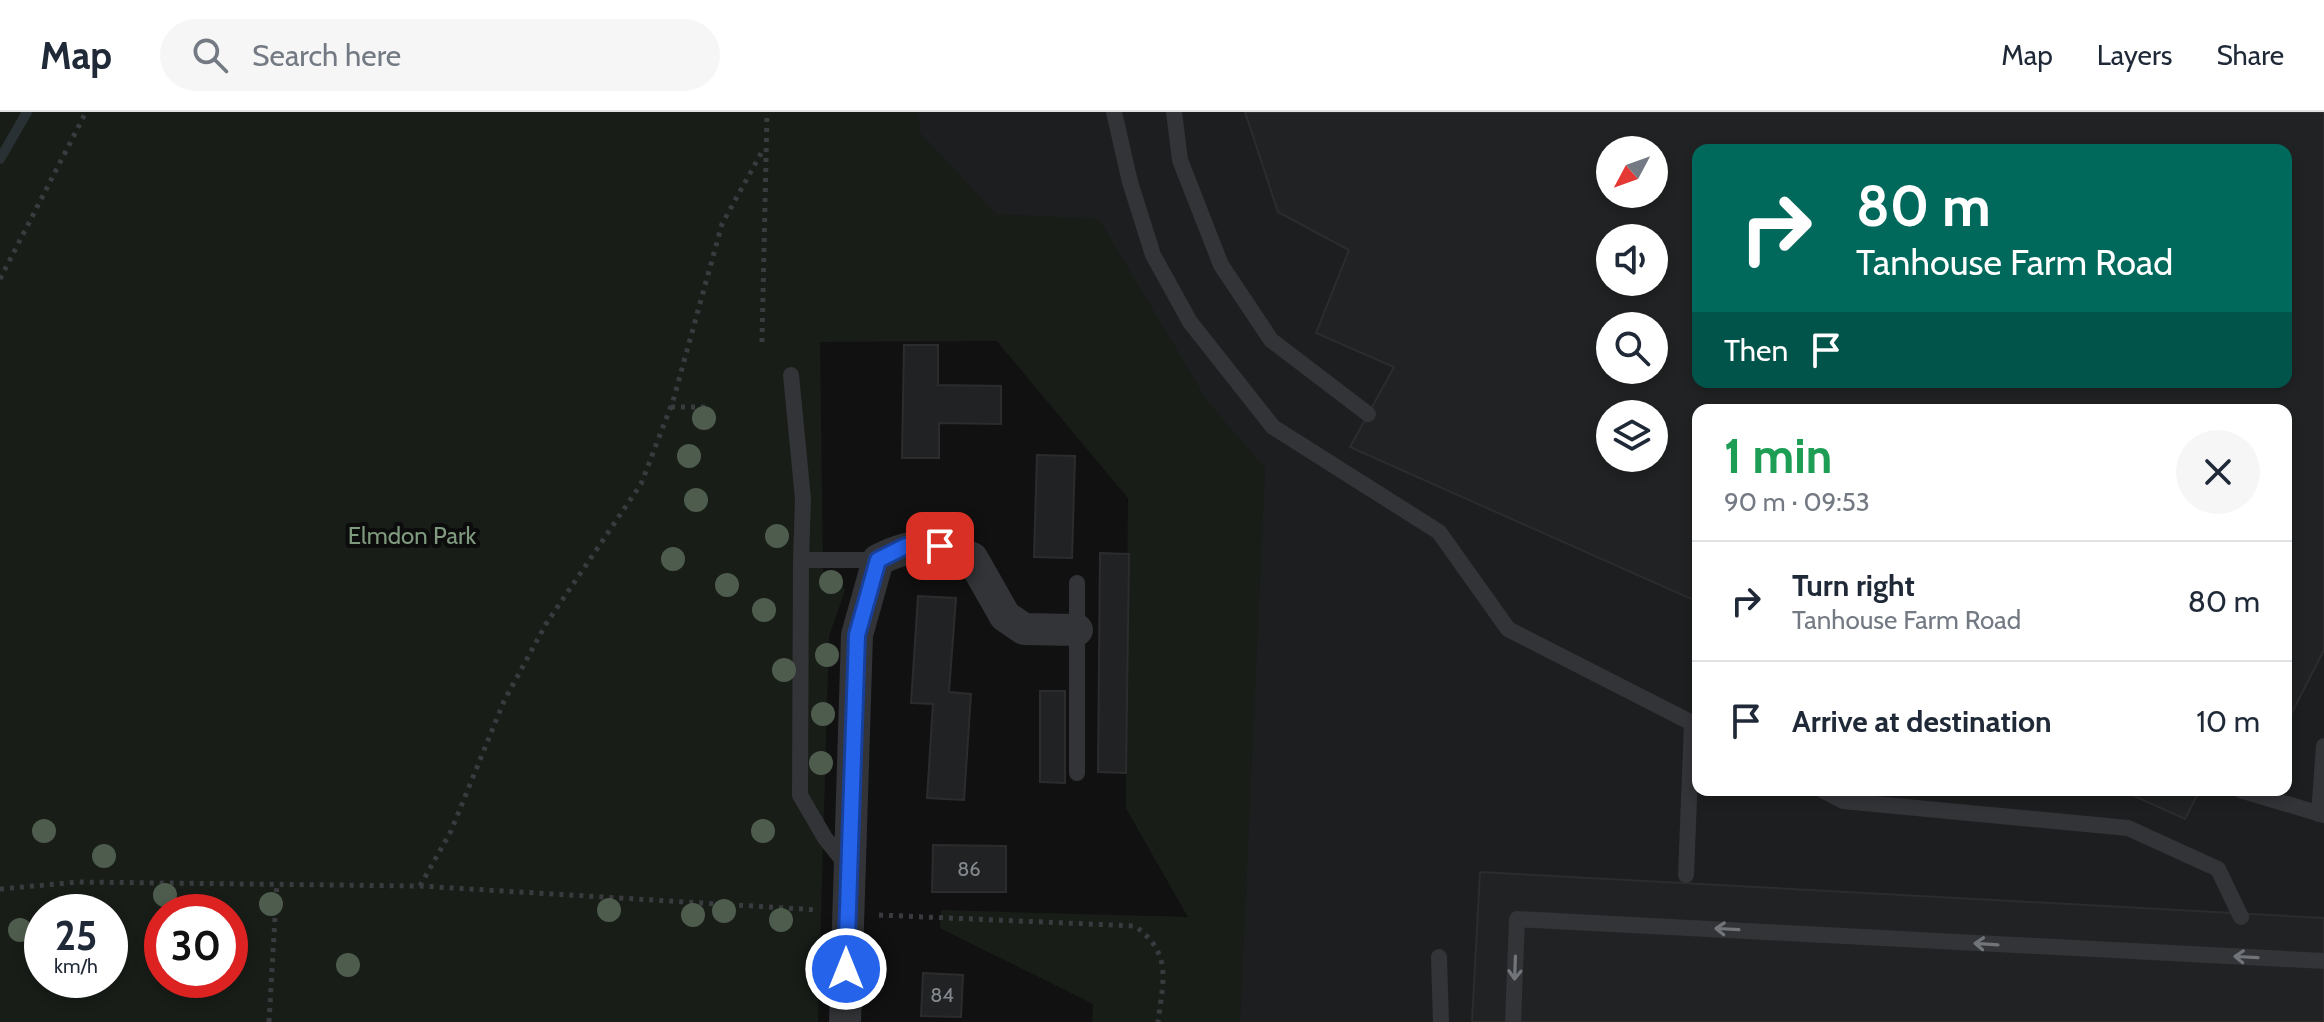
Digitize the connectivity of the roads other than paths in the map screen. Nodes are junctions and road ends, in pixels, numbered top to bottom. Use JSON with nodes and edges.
{"nodes":[{"id":1,"x":1114,"y":112,"type":"edge"},
{"id":2,"x":1174,"y":112,"type":"edge"},
{"id":3,"x":791,"y":375,"type":"dead end"},
{"id":4,"x":1368,"y":414,"type":"dead end"},
{"id":5,"x":801,"y":560,"type":"junction"},
{"id":6,"x":878,"y":560,"type":"junction"},
{"id":7,"x":1077,"y":583,"type":"dead end"},
{"id":8,"x":1077,"y":630,"type":"junction"},
{"id":9,"x":1692,"y":723,"type":"edge"},
{"id":10,"x":2324,"y":746,"type":"edge"},
{"id":11,"x":1077,"y":773,"type":"dead end"},
{"id":12,"x":1692,"y":775,"type":"edge"},
{"id":13,"x":1833,"y":796,"type":"edge"},
{"id":14,"x":2260,"y":796,"type":"edge"},
{"id":15,"x":2322,"y":814,"type":"edge"},
{"id":16,"x":849,"y":868,"type":"junction"},
{"id":17,"x":1686,"y":875,"type":"dead end"},
{"id":18,"x":2241,"y":917,"type":"dead end"},
{"id":19,"x":1439,"y":957,"type":"dead end"},
{"id":20,"x":2324,"y":961,"type":"edge"},
{"id":21,"x":845,"y":1022,"type":"edge"},
{"id":22,"x":1441,"y":1022,"type":"edge"},
{"id":23,"x":1513,"y":1022,"type":"edge"}],
"edges":[{"from":1,"to":9,"type":"lane"},
{"from":2,"to":4,"type":"lane"},
{"from":3,"to":5,"type":"lane"},
{"from":5,"to":6,"type":"lane"},
{"from":5,"to":16,"type":"lane"},
{"from":6,"to":8,"type":"street"},
{"from":6,"to":16,"type":"street"},
{"from":7,"to":8,"type":"lane"},
{"from":8,"to":11,"type":"lane"},
{"from":10,"to":15,"type":"lane"},
{"from":12,"to":17,"type":"lane"},
{"from":13,"to":18,"type":"lane"},
{"from":14,"to":15,"type":"lane"},
{"from":16,"to":21,"type":"street"},
{"from":19,"to":22,"type":"lane"},
{"from":20,"to":23,"type":"lane","one_way":true}]}
